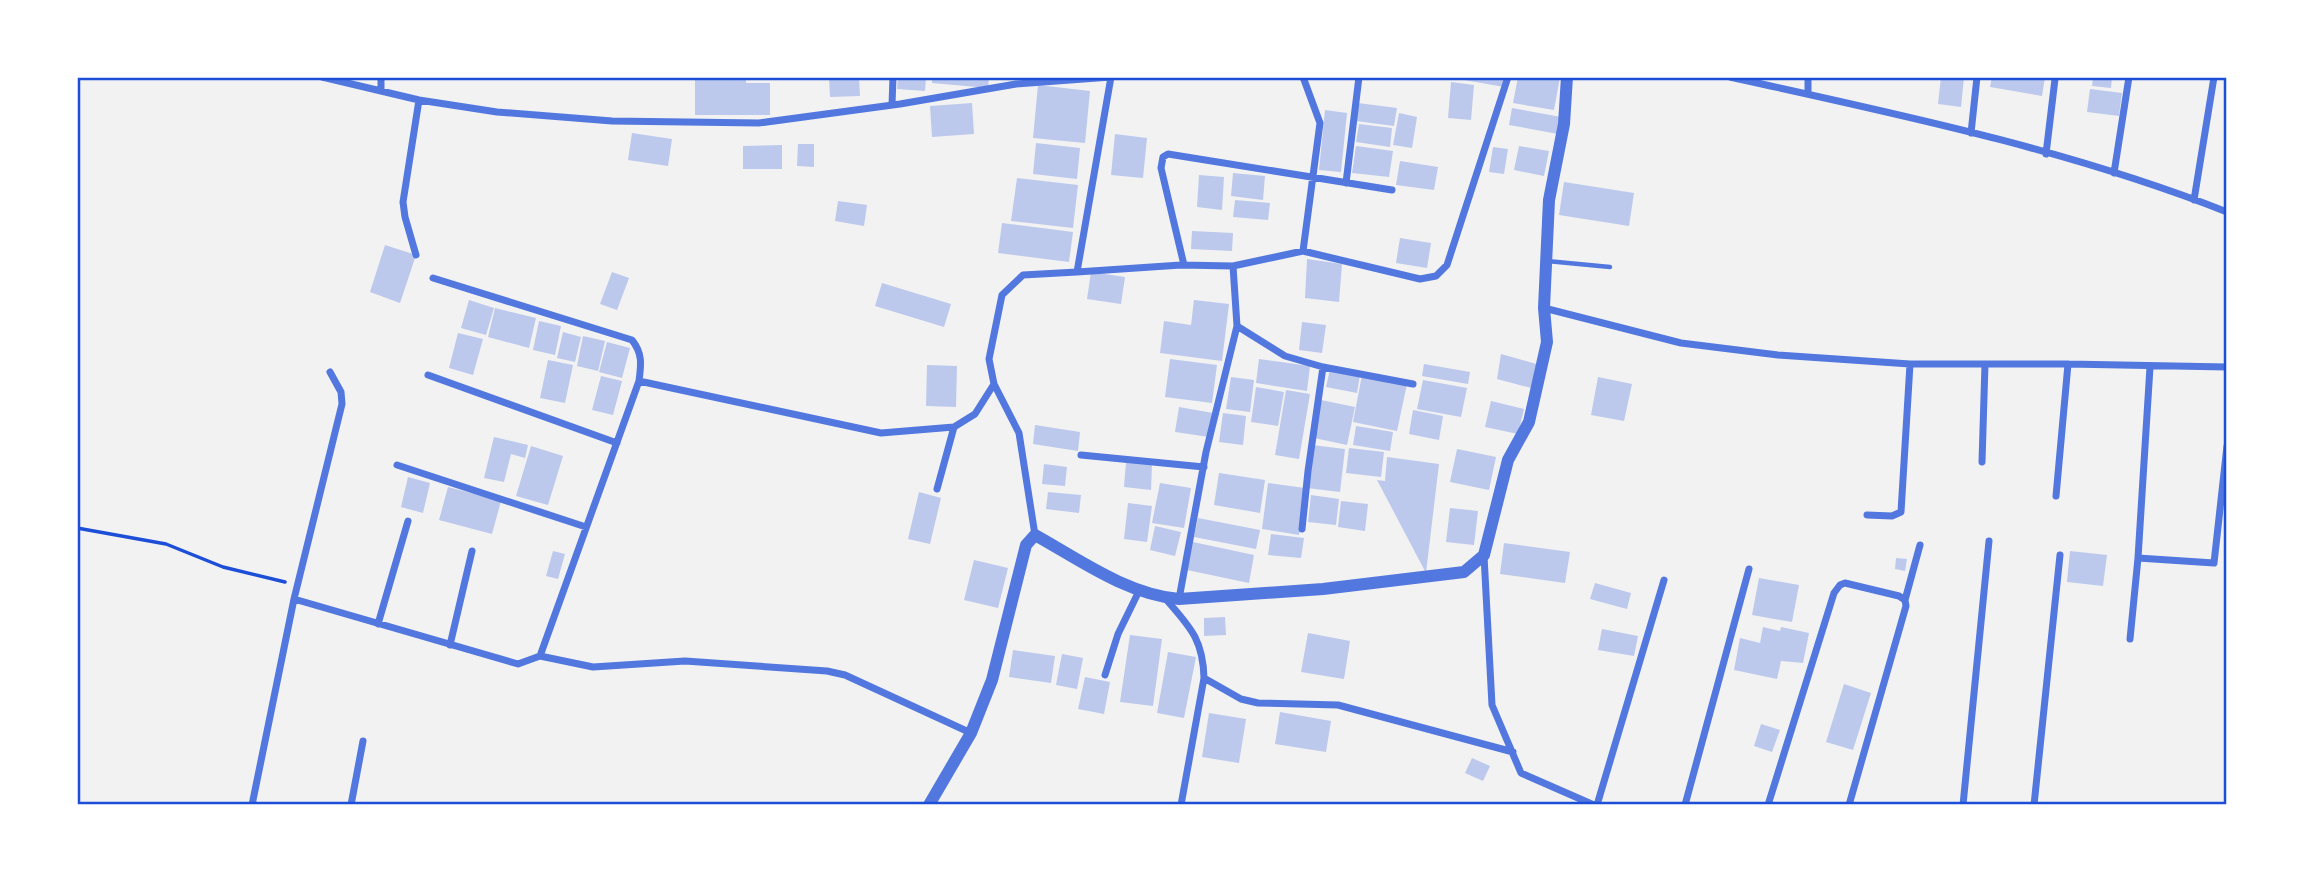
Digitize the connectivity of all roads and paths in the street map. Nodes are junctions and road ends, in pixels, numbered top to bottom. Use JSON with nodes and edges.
{"nodes":[{"id":1,"x":322,"y":77,"type":"edge"},
{"id":2,"x":381,"y":77,"type":"edge"},
{"id":3,"x":892,"y":77,"type":"edge"},
{"id":4,"x":1111,"y":77,"type":"edge"},
{"id":5,"x":1303,"y":77,"type":"edge"},
{"id":6,"x":1359,"y":77,"type":"edge"},
{"id":7,"x":1508,"y":77,"type":"edge"},
{"id":8,"x":1567,"y":77,"type":"edge"},
{"id":9,"x":1730,"y":77,"type":"edge"},
{"id":10,"x":1808,"y":77,"type":"edge"},
{"id":11,"x":1976,"y":77,"type":"edge"},
{"id":12,"x":2130,"y":77,"type":"edge"},
{"id":13,"x":2214,"y":77,"type":"edge"},
{"id":14,"x":2055,"y":79,"type":"edge"},
{"id":15,"x":381,"y":89,"type":"junction"},
{"id":16,"x":1808,"y":94,"type":"junction"},
{"id":17,"x":419,"y":100,"type":"junction"},
{"id":18,"x":892,"y":106,"type":"junction"},
{"id":19,"x":1971,"y":133,"type":"junction"},
{"id":20,"x":2046,"y":154,"type":"junction"},
{"id":21,"x":2114,"y":173,"type":"junction"},
{"id":22,"x":1314,"y":176,"type":"junction"},
{"id":23,"x":1346,"y":183,"type":"junction"},
{"id":24,"x":1392,"y":190,"type":"dead end"},
{"id":25,"x":2194,"y":200,"type":"junction"},
{"id":26,"x":2227,"y":212,"type":"edge"},
{"id":27,"x":1303,"y":251,"type":"junction"},
{"id":28,"x":416,"y":255,"type":"dead end"},
{"id":29,"x":1546,"y":261,"type":"junction"},
{"id":30,"x":1184,"y":265,"type":"junction"},
{"id":31,"x":1233,"y":266,"type":"junction"},
{"id":32,"x":1610,"y":267,"type":"dead end"},
{"id":33,"x":1076,"y":272,"type":"junction"},
{"id":34,"x":433,"y":278,"type":"dead end"},
{"id":35,"x":1544,"y":308,"type":"junction"},
{"id":36,"x":1237,"y":327,"type":"junction"},
{"id":37,"x":1910,"y":364,"type":"junction"},
{"id":38,"x":1985,"y":364,"type":"junction"},
{"id":39,"x":2068,"y":364,"type":"junction"},
{"id":40,"x":1323,"y":367,"type":"junction"},
{"id":41,"x":2150,"y":367,"type":"junction"},
{"id":42,"x":2227,"y":367,"type":"edge"},
{"id":43,"x":330,"y":372,"type":"dead end"},
{"id":44,"x":428,"y":375,"type":"dead end"},
{"id":45,"x":639,"y":381,"type":"junction"},
{"id":46,"x":995,"y":384,"type":"junction"},
{"id":47,"x":1413,"y":384,"type":"dead end"},
{"id":48,"x":954,"y":427,"type":"junction"},
{"id":49,"x":617,"y":443,"type":"junction"},
{"id":50,"x":2227,"y":446,"type":"edge"},
{"id":51,"x":1081,"y":455,"type":"dead end"},
{"id":52,"x":1982,"y":462,"type":"dead end"},
{"id":53,"x":2226,"y":462,"type":"edge"},
{"id":54,"x":397,"y":465,"type":"dead end"},
{"id":55,"x":1203,"y":467,"type":"junction"},
{"id":56,"x":937,"y":489,"type":"dead end"},
{"id":57,"x":2056,"y":496,"type":"dead end"},
{"id":58,"x":1867,"y":515,"type":"dead end"},
{"id":59,"x":408,"y":521,"type":"dead end"},
{"id":60,"x":586,"y":527,"type":"junction"},
{"id":61,"x":77,"y":528,"type":"edge"},
{"id":62,"x":1302,"y":529,"type":"dead end"},
{"id":63,"x":1035,"y":535,"type":"junction"},
{"id":64,"x":1989,"y":541,"type":"dead end"},
{"id":65,"x":1920,"y":545,"type":"dead end"},
{"id":66,"x":472,"y":551,"type":"dead end"},
{"id":67,"x":1484,"y":555,"type":"junction"},
{"id":68,"x":2060,"y":555,"type":"dead end"},
{"id":69,"x":2138,"y":558,"type":"junction"},
{"id":70,"x":1749,"y":569,"type":"dead end"},
{"id":71,"x":1664,"y":580,"type":"dead end"},
{"id":72,"x":298,"y":584,"type":"junction"},
{"id":73,"x":1139,"y":591,"type":"junction"},
{"id":74,"x":1164,"y":597,"type":"junction"},
{"id":75,"x":294,"y":599,"type":"junction"},
{"id":76,"x":1179,"y":599,"type":"junction"},
{"id":77,"x":1905,"y":600,"type":"junction"},
{"id":78,"x":378,"y":624,"type":"junction"},
{"id":79,"x":2130,"y":639,"type":"dead end"},
{"id":80,"x":450,"y":645,"type":"junction"},
{"id":81,"x":540,"y":656,"type":"junction"},
{"id":82,"x":1105,"y":675,"type":"dead end"},
{"id":83,"x":1204,"y":678,"type":"junction"},
{"id":84,"x":971,"y":733,"type":"junction"},
{"id":85,"x":363,"y":741,"type":"dead end"},
{"id":86,"x":1513,"y":752,"type":"junction"},
{"id":87,"x":253,"y":805,"type":"edge"},
{"id":88,"x":351,"y":805,"type":"edge"},
{"id":89,"x":929,"y":805,"type":"edge"},
{"id":90,"x":1181,"y":805,"type":"edge"},
{"id":91,"x":1596,"y":805,"type":"edge"},
{"id":92,"x":1685,"y":805,"type":"edge"},
{"id":93,"x":1768,"y":805,"type":"edge"},
{"id":94,"x":1849,"y":805,"type":"edge"},
{"id":95,"x":1963,"y":805,"type":"edge"},
{"id":96,"x":2034,"y":805,"type":"edge"}],
"edges":[{"from":1,"to":15,"type":"street"},
{"from":2,"to":15,"type":"street"},
{"from":3,"to":18,"type":"street"},
{"from":4,"to":18,"type":"street"},
{"from":4,"to":33,"type":"street"},
{"from":5,"to":22,"type":"street"},
{"from":6,"to":23,"type":"street"},
{"from":7,"to":27,"type":"street"},
{"from":8,"to":29,"type":"street"},
{"from":9,"to":16,"type":"street"},
{"from":10,"to":16,"type":"street"},
{"from":11,"to":19,"type":"street"},
{"from":12,"to":21,"type":"street"},
{"from":13,"to":25,"type":"street"},
{"from":14,"to":20,"type":"street"},
{"from":15,"to":17,"type":"street"},
{"from":16,"to":19,"type":"street"},
{"from":17,"to":18,"type":"street"},
{"from":17,"to":28,"type":"street"},
{"from":19,"to":20,"type":"street"},
{"from":20,"to":21,"type":"street"},
{"from":21,"to":25,"type":"street"},
{"from":22,"to":23,"type":"street"},
{"from":22,"to":27,"type":"street"},
{"from":22,"to":30,"type":"street"},
{"from":23,"to":24,"type":"street"},
{"from":25,"to":26,"type":"street"},
{"from":27,"to":31,"type":"street"},
{"from":29,"to":32,"type":"lane"},
{"from":29,"to":35,"type":"street"},
{"from":30,"to":31,"type":"street"},
{"from":30,"to":33,"type":"street"},
{"from":31,"to":36,"type":"street"},
{"from":33,"to":46,"type":"street"},
{"from":34,"to":45,"type":"street"},
{"from":35,"to":37,"type":"street"},
{"from":35,"to":67,"type":"street"},
{"from":36,"to":40,"type":"street"},
{"from":36,"to":55,"type":"street"},
{"from":37,"to":38,"type":"street"},
{"from":37,"to":58,"type":"street"},
{"from":38,"to":39,"type":"street"},
{"from":38,"to":52,"type":"street"},
{"from":39,"to":41,"type":"street"},
{"from":39,"to":57,"type":"street"},
{"from":40,"to":47,"type":"street"},
{"from":40,"to":62,"type":"street"},
{"from":41,"to":42,"type":"street"},
{"from":41,"to":69,"type":"street"},
{"from":43,"to":72,"type":"street"},
{"from":44,"to":49,"type":"street"},
{"from":45,"to":48,"type":"street"},
{"from":45,"to":49,"type":"street"},
{"from":46,"to":48,"type":"street"},
{"from":46,"to":63,"type":"street"},
{"from":48,"to":56,"type":"street"},
{"from":49,"to":60,"type":"street"},
{"from":50,"to":53,"type":"street"},
{"from":51,"to":55,"type":"street"},
{"from":53,"to":69,"type":"street"},
{"from":54,"to":60,"type":"street"},
{"from":55,"to":76,"type":"street"},
{"from":59,"to":78,"type":"street"},
{"from":60,"to":81,"type":"street"},
{"from":61,"to":72,"type":"path"},
{"from":63,"to":73,"type":"street"},
{"from":63,"to":84,"type":"street"},
{"from":64,"to":95,"type":"street"},
{"from":65,"to":77,"type":"street"},
{"from":66,"to":80,"type":"street"},
{"from":67,"to":76,"type":"street"},
{"from":67,"to":86,"type":"street"},
{"from":68,"to":96,"type":"street"},
{"from":69,"to":79,"type":"street"},
{"from":70,"to":92,"type":"street"},
{"from":71,"to":91,"type":"street"},
{"from":72,"to":75,"type":"street"},
{"from":73,"to":74,"type":"street"},
{"from":73,"to":82,"type":"street"},
{"from":74,"to":76,"type":"street"},
{"from":74,"to":83,"type":"street"},
{"from":75,"to":78,"type":"street"},
{"from":75,"to":87,"type":"street"},
{"from":77,"to":93,"type":"street"},
{"from":77,"to":94,"type":"street"},
{"from":78,"to":80,"type":"street"},
{"from":80,"to":81,"type":"street"},
{"from":81,"to":84,"type":"street"},
{"from":83,"to":86,"type":"street"},
{"from":83,"to":90,"type":"street"},
{"from":84,"to":89,"type":"street"},
{"from":85,"to":88,"type":"street"},
{"from":86,"to":91,"type":"street"}]}
